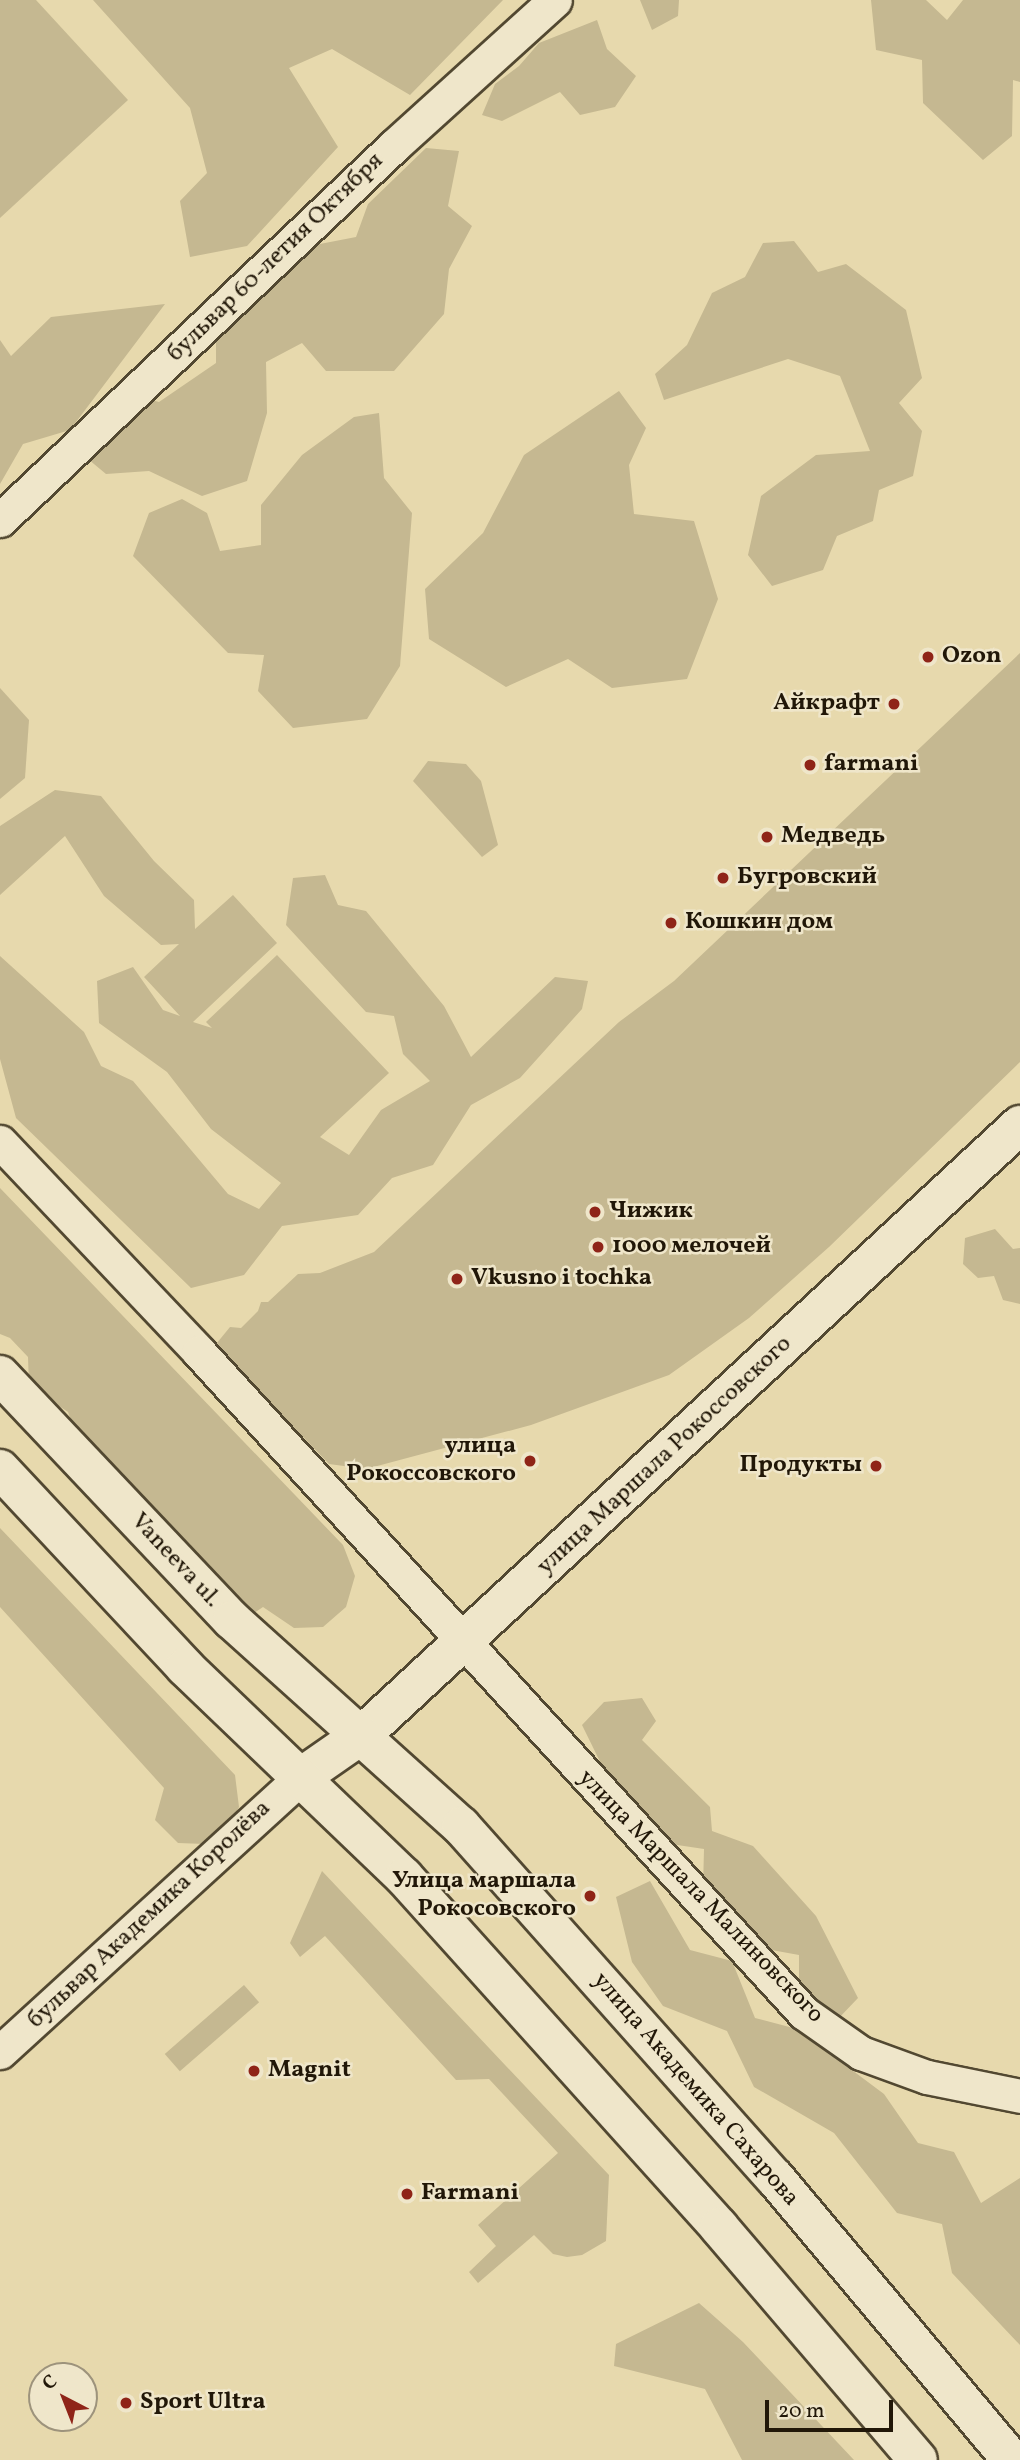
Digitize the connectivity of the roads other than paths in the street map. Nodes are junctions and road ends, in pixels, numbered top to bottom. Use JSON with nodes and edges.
{"nodes":[{"id":1,"x":555,"y":0,"type":"edge"},
{"id":2,"x":0,"y":520,"type":"edge"},
{"id":3,"x":1020,"y":1125,"type":"edge"},
{"id":4,"x":0,"y":1142,"type":"edge"},
{"id":5,"x":0,"y":1375,"type":"edge"},
{"id":6,"x":0,"y":1469,"type":"edge"},
{"id":7,"x":465,"y":1641,"type":"junction"},
{"id":8,"x":363,"y":1734,"type":"junction"},
{"id":9,"x":300,"y":1777,"type":"junction"},
{"id":10,"x":0,"y":2052,"type":"edge"},
{"id":11,"x":1020,"y":2096,"type":"edge"},
{"id":12,"x":918,"y":2460,"type":"edge"},
{"id":13,"x":1012,"y":2460,"type":"edge"}],
"edges":[{"from":1,"to":2,"type":"street","name":"бульвар 60-летия Октября"},
{"from":3,"to":7,"type":"main road","name":"улица Маршала Рокоссовского"},
{"from":4,"to":7,"type":"street","name":"улица Маршала Малиновского"},
{"from":5,"to":8,"type":"main road","name":"Vaneeva ul."},
{"from":6,"to":9,"type":"main road"},
{"from":7,"to":8,"type":"main road","name":"улица Маршала Рокоссовского"},
{"from":7,"to":11,"type":"street","name":"улица Маршала Малиновского"},
{"from":8,"to":9,"type":"main road","name":"улица Маршала Рокоссовского"},
{"from":8,"to":13,"type":"main road","name":"улица Академика Сахарова"},
{"from":9,"to":10,"type":"street","name":"бульвар Академика Королёва"},
{"from":9,"to":12,"type":"main road"}]}
